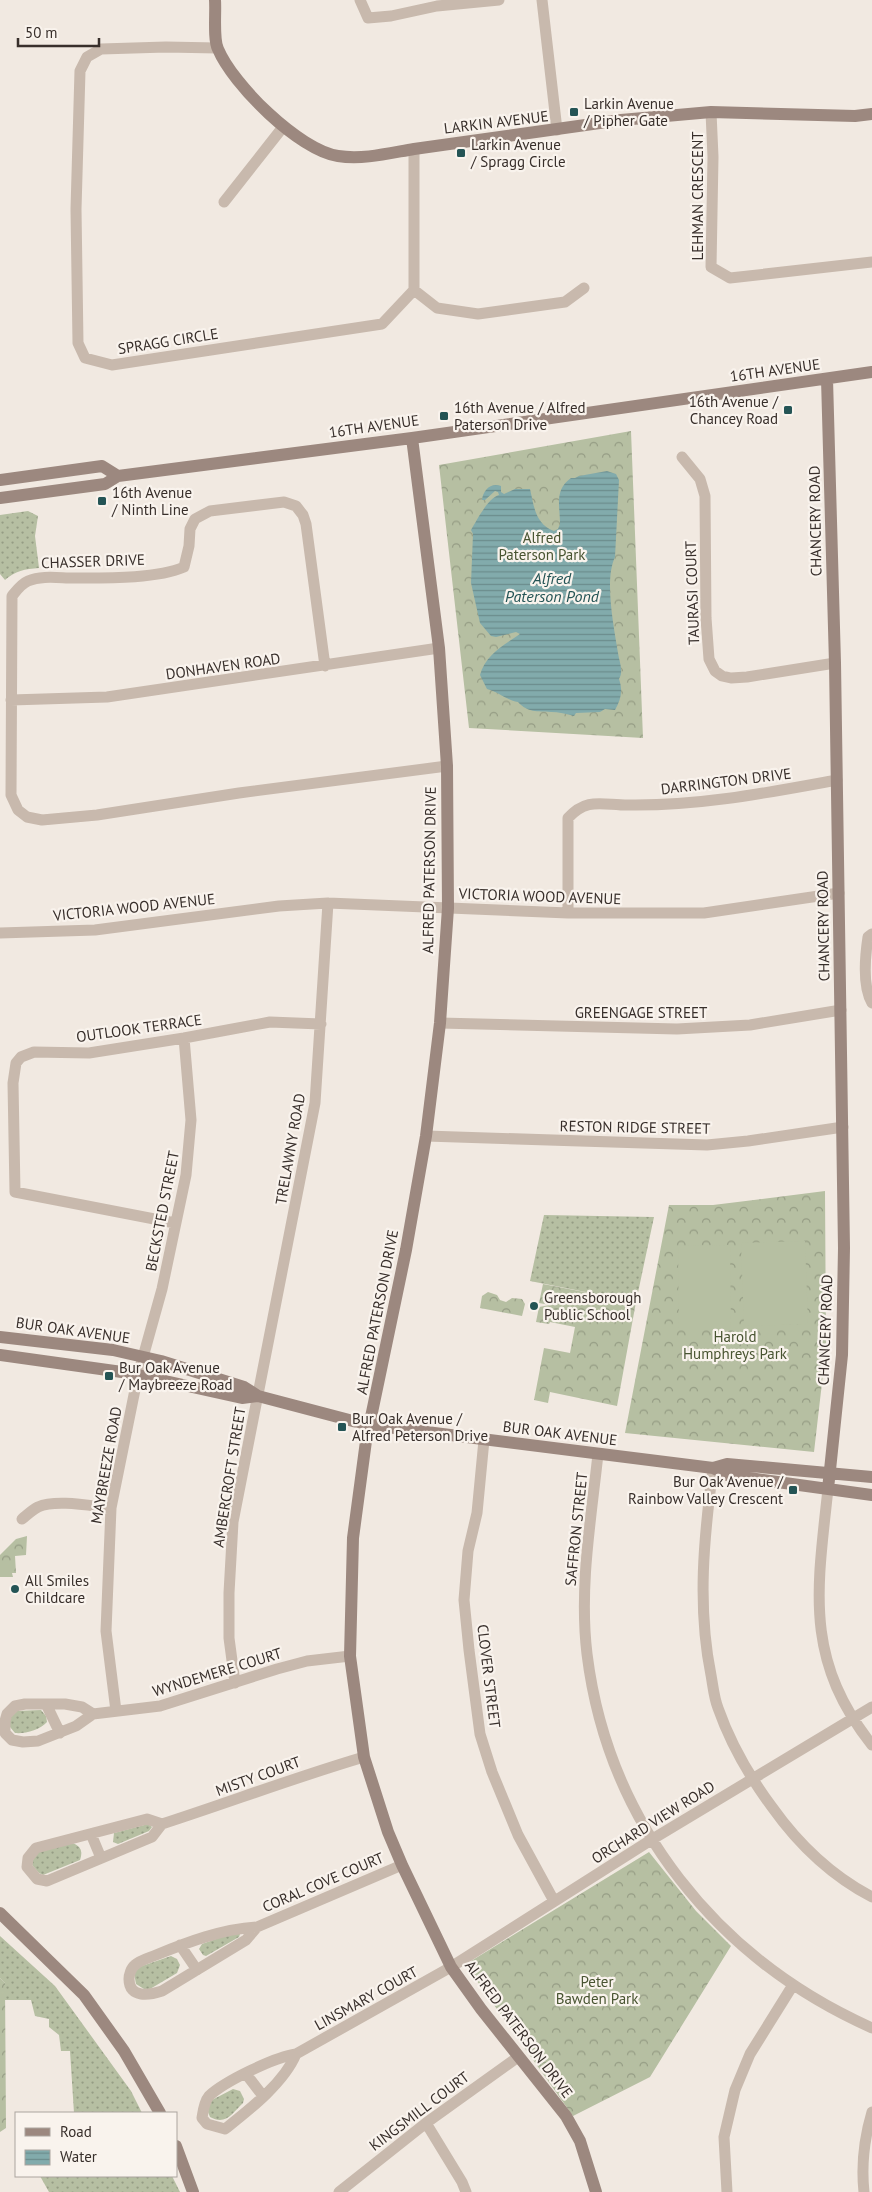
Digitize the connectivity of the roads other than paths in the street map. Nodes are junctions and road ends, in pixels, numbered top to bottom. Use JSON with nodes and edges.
{"nodes":[{"id":1,"x":215,"y":0,"type":"edge"},
{"id":2,"x":360,"y":0,"type":"edge"},
{"id":3,"x":499,"y":0,"type":"edge"},
{"id":4,"x":542,"y":0,"type":"edge"},
{"id":5,"x":217,"y":48,"type":"junction"},
{"id":6,"x":711,"y":112,"type":"junction"},
{"id":7,"x":872,"y":114,"type":"edge"},
{"id":8,"x":284,"y":127,"type":"junction"},
{"id":9,"x":557,"y":130,"type":"junction"},
{"id":10,"x":414,"y":149,"type":"junction"},
{"id":11,"x":224,"y":202,"type":"dead end"},
{"id":12,"x":872,"y":262,"type":"edge"},
{"id":13,"x":584,"y":288,"type":"dead end"},
{"id":14,"x":414,"y":290,"type":"junction"},
{"id":15,"x":872,"y":372,"type":"edge"},
{"id":16,"x":827,"y":379,"type":"junction"},
{"id":17,"x":412,"y":438,"type":"junction"},
{"id":18,"x":682,"y":457,"type":"dead end"},
{"id":19,"x":118,"y":476,"type":"junction"},
{"id":20,"x":0,"y":480,"type":"edge"},
{"id":21,"x":0,"y":498,"type":"edge"},
{"id":22,"x":439,"y":648,"type":"junction"},
{"id":23,"x":835,"y":663,"type":"junction"},
{"id":24,"x":325,"y":666,"type":"junction"},
{"id":25,"x":11,"y":700,"type":"junction"},
{"id":26,"x":447,"y":766,"type":"junction"},
{"id":27,"x":837,"y":780,"type":"junction"},
{"id":28,"x":839,"y":893,"type":"junction"},
{"id":29,"x":328,"y":903,"type":"junction"},
{"id":30,"x":448,"y":908,"type":"junction"},
{"id":31,"x":568,"y":913,"type":"junction"},
{"id":32,"x":0,"y":933,"type":"edge"},
{"id":33,"x":872,"y":934,"type":"edge"},
{"id":34,"x":872,"y":1004,"type":"edge"},
{"id":35,"x":841,"y":1010,"type":"junction"},
{"id":36,"x":440,"y":1023,"type":"junction"},
{"id":37,"x":321,"y":1024,"type":"junction"},
{"id":38,"x":184,"y":1038,"type":"junction"},
{"id":39,"x":843,"y":1127,"type":"junction"},
{"id":40,"x":426,"y":1136,"type":"junction"},
{"id":41,"x":175,"y":1222,"type":"junction"},
{"id":42,"x":0,"y":1337,"type":"edge"},
{"id":43,"x":0,"y":1356,"type":"edge"},
{"id":44,"x":142,"y":1356,"type":"junction"},
{"id":45,"x":138,"y":1375,"type":"junction"},
{"id":46,"x":258,"y":1396,"type":"junction"},
{"id":47,"x":370,"y":1424,"type":"junction"},
{"id":48,"x":484,"y":1440,"type":"junction"},
{"id":49,"x":598,"y":1454,"type":"junction"},
{"id":50,"x":713,"y":1468,"type":"junction"},
{"id":51,"x":830,"y":1472,"type":"junction"},
{"id":52,"x":872,"y":1477,"type":"edge"},
{"id":53,"x":828,"y":1489,"type":"junction"},
{"id":54,"x":872,"y":1496,"type":"edge"},
{"id":55,"x":110,"y":1508,"type":"junction"},
{"id":56,"x":22,"y":1519,"type":"dead end"},
{"id":57,"x":350,"y":1656,"type":"junction"},
{"id":58,"x":235,"y":1683,"type":"junction"},
{"id":59,"x":46,"y":1704,"type":"junction"},
{"id":60,"x":872,"y":1707,"type":"edge"},
{"id":61,"x":116,"y":1711,"type":"junction"},
{"id":62,"x":93,"y":1714,"type":"junction"},
{"id":63,"x":852,"y":1719,"type":"junction"},
{"id":64,"x":60,"y":1732,"type":"junction"},
{"id":65,"x":872,"y":1745,"type":"edge"},
{"id":66,"x":364,"y":1757,"type":"junction"},
{"id":67,"x":752,"y":1780,"type":"junction"},
{"id":68,"x":162,"y":1824,"type":"junction"},
{"id":69,"x":91,"y":1834,"type":"junction"},
{"id":70,"x":651,"y":1840,"type":"junction"},
{"id":71,"x":101,"y":1858,"type":"junction"},
{"id":72,"x":402,"y":1865,"type":"junction"},
{"id":73,"x":872,"y":1897,"type":"edge"},
{"id":74,"x":554,"y":1901,"type":"junction"},
{"id":75,"x":0,"y":1913,"type":"edge"},
{"id":76,"x":256,"y":1927,"type":"junction"},
{"id":77,"x":180,"y":1945,"type":"junction"},
{"id":78,"x":451,"y":1967,"type":"junction"},
{"id":79,"x":197,"y":1970,"type":"junction"},
{"id":80,"x":793,"y":1985,"type":"junction"},
{"id":81,"x":872,"y":2028,"type":"edge"},
{"id":82,"x":296,"y":2054,"type":"junction"},
{"id":83,"x":518,"y":2057,"type":"junction"},
{"id":84,"x":246,"y":2074,"type":"junction"},
{"id":85,"x":263,"y":2096,"type":"junction"},
{"id":86,"x":159,"y":2112,"type":"edge"},
{"id":87,"x":872,"y":2112,"type":"edge"},
{"id":88,"x":426,"y":2123,"type":"junction"},
{"id":89,"x":178,"y":2152,"type":"edge"},
{"id":90,"x":192,"y":2192,"type":"edge"},
{"id":91,"x":339,"y":2192,"type":"edge"},
{"id":92,"x":466,"y":2192,"type":"edge"},
{"id":93,"x":596,"y":2192,"type":"edge"},
{"id":94,"x":728,"y":2192,"type":"edge"},
{"id":95,"x":864,"y":2192,"type":"edge"}],
"edges":[{"from":1,"to":5,"type":"street","name":"LARKIN AVENUE"},
{"from":2,"to":3,"type":"street"},
{"from":4,"to":9,"type":"street"},
{"from":5,"to":8,"type":"street","name":"LARKIN AVENUE"},
{"from":5,"to":14,"type":"street","name":"SPRAGG CIRCLE"},
{"from":6,"to":7,"type":"street","name":"LARKIN AVENUE"},
{"from":6,"to":9,"type":"street","name":"LARKIN AVENUE"},
{"from":6,"to":12,"type":"street","name":"LEHMAN CRESCENT"},
{"from":8,"to":10,"type":"street","name":"LARKIN AVENUE"},
{"from":8,"to":11,"type":"street"},
{"from":9,"to":10,"type":"street","name":"LARKIN AVENUE"},
{"from":10,"to":14,"type":"street"},
{"from":13,"to":14,"type":"street"},
{"from":15,"to":16,"type":"street","name":"16TH AVENUE"},
{"from":16,"to":17,"type":"street","name":"16TH AVENUE"},
{"from":16,"to":23,"type":"street","name":"CHANCERY ROAD"},
{"from":17,"to":19,"type":"street","name":"16TH AVENUE"},
{"from":17,"to":22,"type":"street","name":"ALFRED PATERSON DRIVE"},
{"from":18,"to":23,"type":"street","name":"TAURASI COURT"},
{"from":19,"to":20,"type":"street","name":"16TH AVENUE"},
{"from":19,"to":21,"type":"street","name":"16TH AVENUE"},
{"from":22,"to":24,"type":"street","name":"DONHAVEN ROAD"},
{"from":22,"to":26,"type":"street","name":"ALFRED PATERSON DRIVE"},
{"from":23,"to":27,"type":"street","name":"CHANCERY ROAD"},
{"from":24,"to":25,"type":"street","name":"DONHAVEN ROAD"},
{"from":24,"to":25,"type":"street","name":"CHASSER DRIVE"},
{"from":25,"to":26,"type":"street","name":"CHASSER DRIVE"},
{"from":26,"to":30,"type":"street","name":"ALFRED PATERSON DRIVE"},
{"from":27,"to":28,"type":"street","name":"CHANCERY ROAD"},
{"from":27,"to":31,"type":"street","name":"DARRINGTON DRIVE"},
{"from":28,"to":31,"type":"street","name":"VICTORIA WOOD AVENUE"},
{"from":28,"to":35,"type":"street","name":"CHANCERY ROAD"},
{"from":29,"to":30,"type":"street","name":"VICTORIA WOOD AVENUE"},
{"from":29,"to":32,"type":"street","name":"VICTORIA WOOD AVENUE"},
{"from":29,"to":37,"type":"street","name":"TRELAWNY ROAD"},
{"from":30,"to":31,"type":"street","name":"VICTORIA WOOD AVENUE"},
{"from":30,"to":36,"type":"street","name":"ALFRED PATERSON DRIVE"},
{"from":33,"to":34,"type":"street"},
{"from":35,"to":36,"type":"street","name":"GREENGAGE STREET"},
{"from":35,"to":39,"type":"street","name":"CHANCERY ROAD"},
{"from":36,"to":40,"type":"street","name":"ALFRED PATERSON DRIVE"},
{"from":37,"to":38,"type":"street","name":"OUTLOOK TERRACE"},
{"from":37,"to":46,"type":"street","name":"TRELAWNY ROAD"},
{"from":38,"to":41,"type":"street","name":"BECKSTED STREET"},
{"from":38,"to":41,"type":"street","name":"OUTLOOK TERRACE"},
{"from":39,"to":40,"type":"street","name":"RESTON RIDGE STREET"},
{"from":39,"to":51,"type":"street","name":"CHANCERY ROAD"},
{"from":40,"to":47,"type":"street","name":"ALFRED PATERSON DRIVE"},
{"from":41,"to":44,"type":"street","name":"BECKSTED STREET"},
{"from":42,"to":44,"type":"street","name":"BUR OAK AVENUE"},
{"from":43,"to":45,"type":"street","name":"BUR OAK AVENUE"},
{"from":44,"to":45,"type":"street","name":"BUR OAK AVENUE"},
{"from":44,"to":46,"type":"street","name":"BUR OAK AVENUE"},
{"from":45,"to":46,"type":"street","name":"BUR OAK AVENUE"},
{"from":45,"to":55,"type":"street","name":"MAYBREEZE ROAD"},
{"from":46,"to":47,"type":"street","name":"BUR OAK AVENUE"},
{"from":46,"to":58,"type":"street","name":"AMBERCROFT STREET"},
{"from":47,"to":48,"type":"street","name":"BUR OAK AVENUE"},
{"from":47,"to":57,"type":"street","name":"ALFRED PATERSON DRIVE"},
{"from":48,"to":49,"type":"street","name":"BUR OAK AVENUE"},
{"from":48,"to":74,"type":"street","name":"CLOVER STREET"},
{"from":49,"to":50,"type":"street","name":"BUR OAK AVENUE"},
{"from":49,"to":70,"type":"street","name":"SAFFRON STREET"},
{"from":50,"to":51,"type":"street","name":"BUR OAK AVENUE"},
{"from":50,"to":53,"type":"street","name":"BUR OAK AVENUE"},
{"from":50,"to":67,"type":"street"},
{"from":51,"to":52,"type":"street","name":"BUR OAK AVENUE"},
{"from":51,"to":53,"type":"street","name":"CHANCERY ROAD"},
{"from":53,"to":54,"type":"street","name":"BUR OAK AVENUE"},
{"from":53,"to":63,"type":"street"},
{"from":55,"to":56,"type":"street"},
{"from":55,"to":61,"type":"street","name":"MAYBREEZE ROAD"},
{"from":57,"to":58,"type":"street","name":"WYNDEMERE COURT"},
{"from":57,"to":66,"type":"street","name":"ALFRED PATERSON DRIVE"},
{"from":58,"to":61,"type":"street","name":"WYNDEMERE COURT"},
{"from":59,"to":62,"type":"street","name":"WYNDEMERE COURT"},
{"from":59,"to":64,"type":"street"},
{"from":59,"to":64,"type":"street","name":"WYNDEMERE COURT"},
{"from":60,"to":63,"type":"street","name":"ORCHARD VIEW ROAD"},
{"from":61,"to":62,"type":"street","name":"WYNDEMERE COURT"},
{"from":62,"to":64,"type":"street","name":"WYNDEMERE COURT"},
{"from":63,"to":65,"type":"street"},
{"from":63,"to":67,"type":"street","name":"ORCHARD VIEW ROAD"},
{"from":66,"to":68,"type":"street","name":"MISTY COURT"},
{"from":66,"to":72,"type":"street","name":"ALFRED PATERSON DRIVE"},
{"from":67,"to":70,"type":"street","name":"ORCHARD VIEW ROAD"},
{"from":67,"to":73,"type":"street"},
{"from":68,"to":69,"type":"street","name":"MISTY COURT"},
{"from":68,"to":71,"type":"street","name":"MISTY COURT"},
{"from":69,"to":71,"type":"street"},
{"from":69,"to":71,"type":"street","name":"MISTY COURT"},
{"from":70,"to":74,"type":"street","name":"ORCHARD VIEW ROAD"},
{"from":70,"to":80,"type":"street","name":"SAFFRON STREET"},
{"from":72,"to":76,"type":"street","name":"CORAL COVE COURT"},
{"from":72,"to":78,"type":"street","name":"ALFRED PATERSON DRIVE"},
{"from":74,"to":78,"type":"street","name":"ORCHARD VIEW ROAD"},
{"from":75,"to":86,"type":"street"},
{"from":76,"to":77,"type":"street","name":"CORAL COVE COURT"},
{"from":76,"to":79,"type":"street","name":"CORAL COVE COURT"},
{"from":77,"to":79,"type":"street"},
{"from":77,"to":79,"type":"street","name":"CORAL COVE COURT"},
{"from":78,"to":82,"type":"street","name":"LINSMARY COURT"},
{"from":78,"to":83,"type":"street","name":"ALFRED PATERSON DRIVE"},
{"from":80,"to":81,"type":"street","name":"SAFFRON STREET"},
{"from":80,"to":94,"type":"street"},
{"from":82,"to":84,"type":"street","name":"LINSMARY COURT"},
{"from":82,"to":85,"type":"street","name":"LINSMARY COURT"},
{"from":83,"to":88,"type":"street","name":"KINGSMILL COURT"},
{"from":83,"to":93,"type":"street","name":"ALFRED PATERSON DRIVE"},
{"from":84,"to":85,"type":"street"},
{"from":84,"to":85,"type":"street","name":"LINSMARY COURT"},
{"from":87,"to":95,"type":"street"},
{"from":88,"to":91,"type":"street","name":"KINGSMILL COURT"},
{"from":88,"to":92,"type":"street"},
{"from":89,"to":90,"type":"street"}]}
